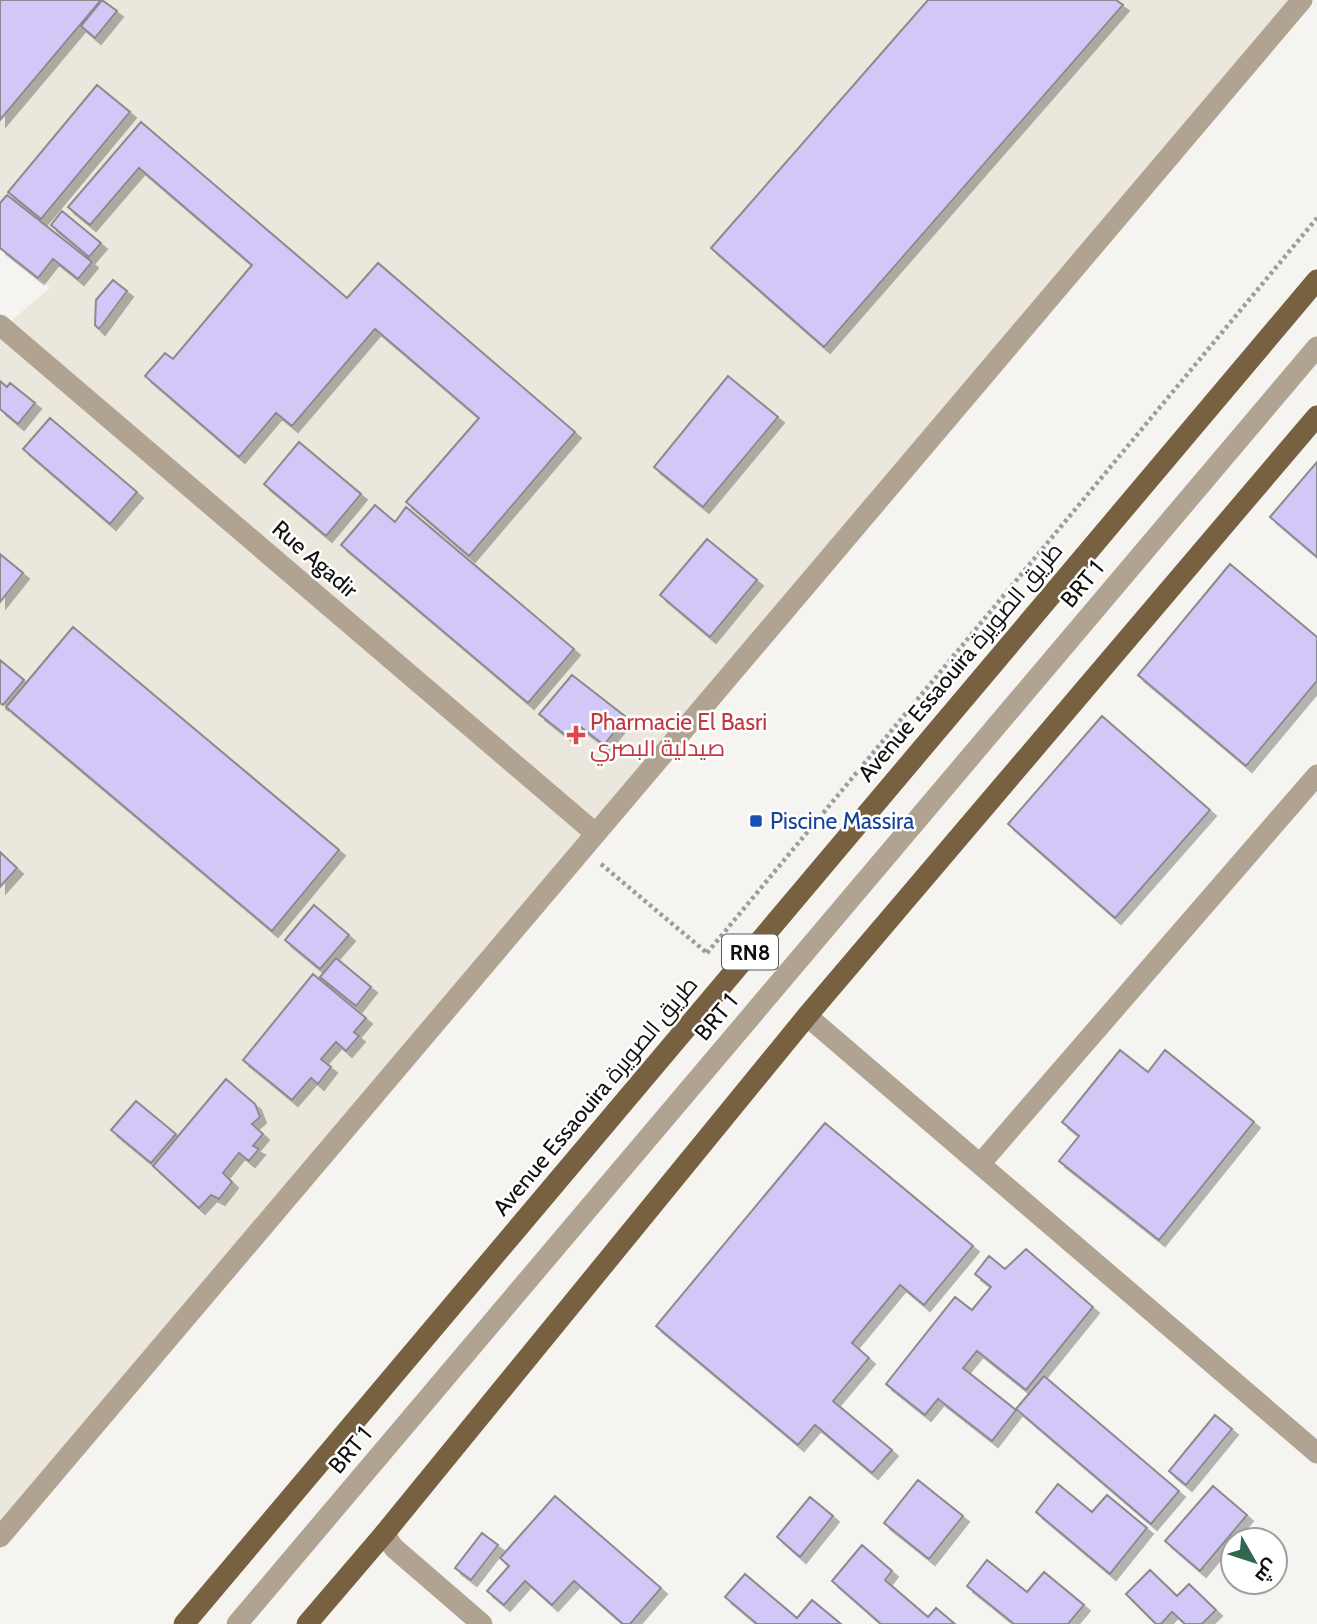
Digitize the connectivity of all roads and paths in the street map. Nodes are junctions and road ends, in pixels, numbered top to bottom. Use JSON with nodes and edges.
{"nodes":[{"id":1,"x":1302,"y":0,"type":"edge"},
{"id":2,"x":1317,"y":218,"type":"edge"},
{"id":3,"x":1317,"y":280,"type":"edge"},
{"id":4,"x":0,"y":325,"type":"edge"},
{"id":5,"x":1317,"y":347,"type":"edge"},
{"id":6,"x":1317,"y":416,"type":"edge"},
{"id":7,"x":1317,"y":775,"type":"edge"},
{"id":8,"x":589,"y":841,"type":"junction"},
{"id":9,"x":707,"y":953,"type":"junction"},
{"id":10,"x":732,"y":974,"type":"junction"},
{"id":11,"x":807,"y":1016,"type":"junction"},
{"id":12,"x":981,"y":1163,"type":"junction"},
{"id":13,"x":1317,"y":1453,"type":"edge"},
{"id":14,"x":384,"y":1534,"type":"junction"},
{"id":15,"x":0,"y":1537,"type":"edge"},
{"id":16,"x":475,"y":1622,"type":"edge"},
{"id":17,"x":184,"y":1624,"type":"edge"},
{"id":18,"x":237,"y":1624,"type":"edge"},
{"id":19,"x":307,"y":1624,"type":"edge"}],
"edges":[{"from":1,"to":8,"type":"street"},
{"from":2,"to":9,"type":"path"},
{"from":3,"to":10,"type":"main road","name":"Avenue Essaouira طريق الصويرة","number":"RN8"},
{"from":4,"to":8,"type":"street","name":"Rue Agadir"},
{"from":5,"to":18,"type":"street","name":"BRT 1"},
{"from":6,"to":11,"type":"main road"},
{"from":7,"to":12,"type":"street"},
{"from":8,"to":9,"type":"path"},
{"from":8,"to":15,"type":"street"},
{"from":9,"to":10,"type":"path"},
{"from":10,"to":17,"type":"main road","name":"Avenue Essaouira طريق الصويرة","number":"RN8"},
{"from":11,"to":12,"type":"street"},
{"from":11,"to":14,"type":"main road"},
{"from":12,"to":13,"type":"street"},
{"from":14,"to":16,"type":"street"},
{"from":14,"to":19,"type":"main road"}]}
